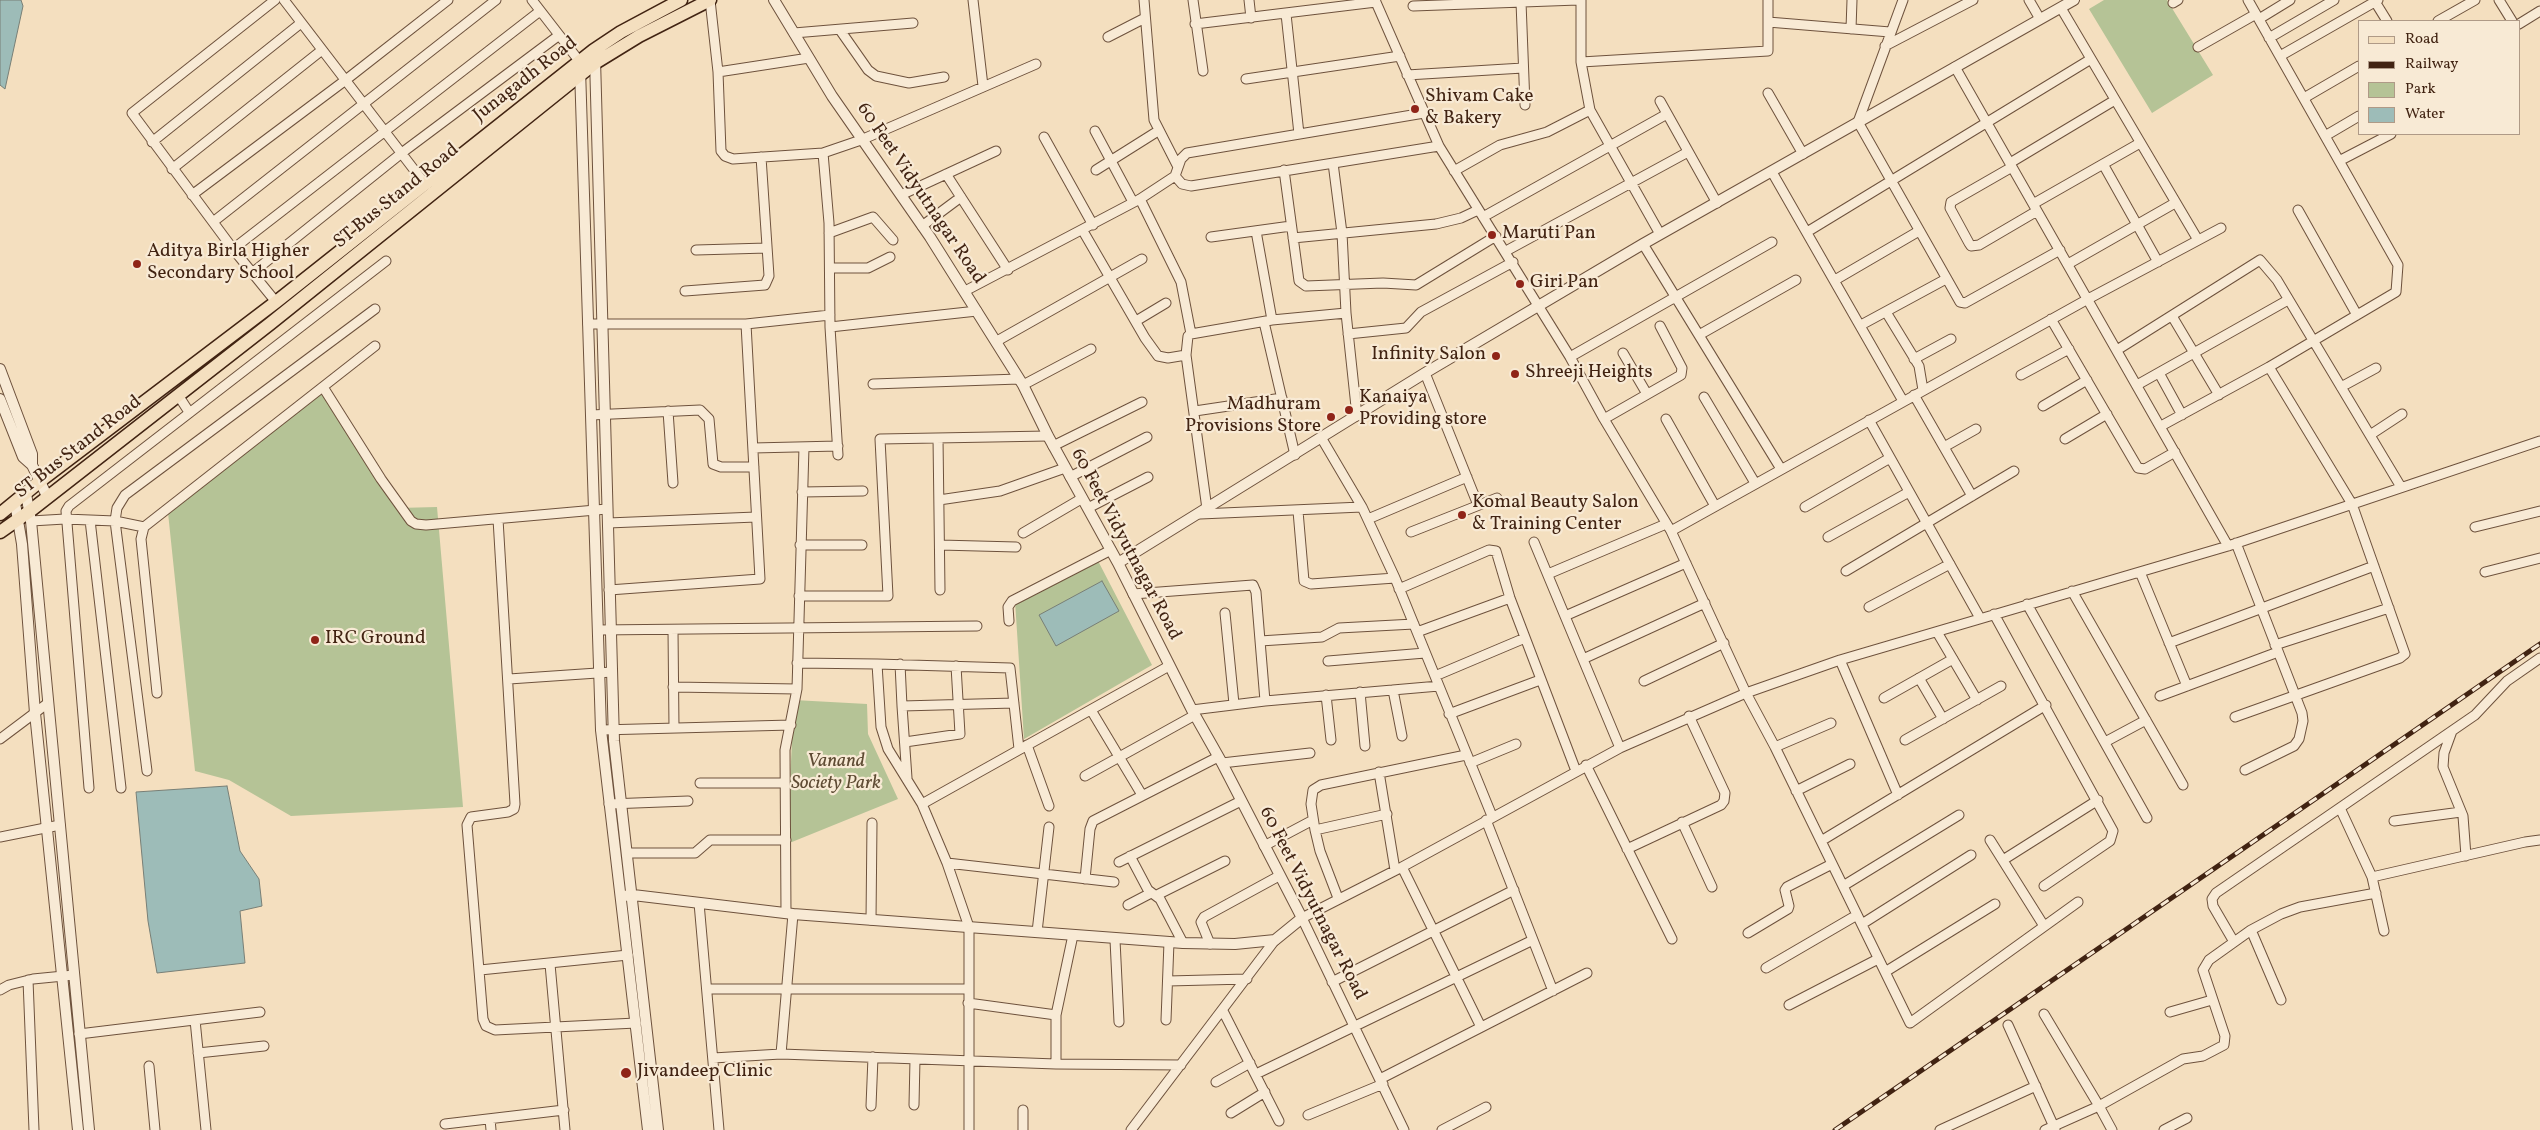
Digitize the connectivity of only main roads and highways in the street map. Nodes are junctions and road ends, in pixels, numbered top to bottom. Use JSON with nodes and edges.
{"nodes":[{"id":1,"x":681,"y":0,"type":"edge"},
{"id":2,"x":710,"y":0,"type":"edge"},
{"id":3,"x":595,"y":56,"type":"junction"},
{"id":4,"x":580,"y":68,"type":"junction"},
{"id":5,"x":0,"y":514,"type":"edge"},
{"id":6,"x":0,"y":532,"type":"edge"}],
"edges":[{"from":1,"to":3,"type":"main road","name":"Junagadh Road"},
{"from":2,"to":3,"type":"main road","name":"ST Bus Stand Road"},
{"from":3,"to":4,"type":"main road","name":"ST Bus Stand Road"},
{"from":4,"to":5,"type":"main road","name":"Junagadh Road"},
{"from":4,"to":6,"type":"main road","name":"ST Bus Stand Road"}]}
